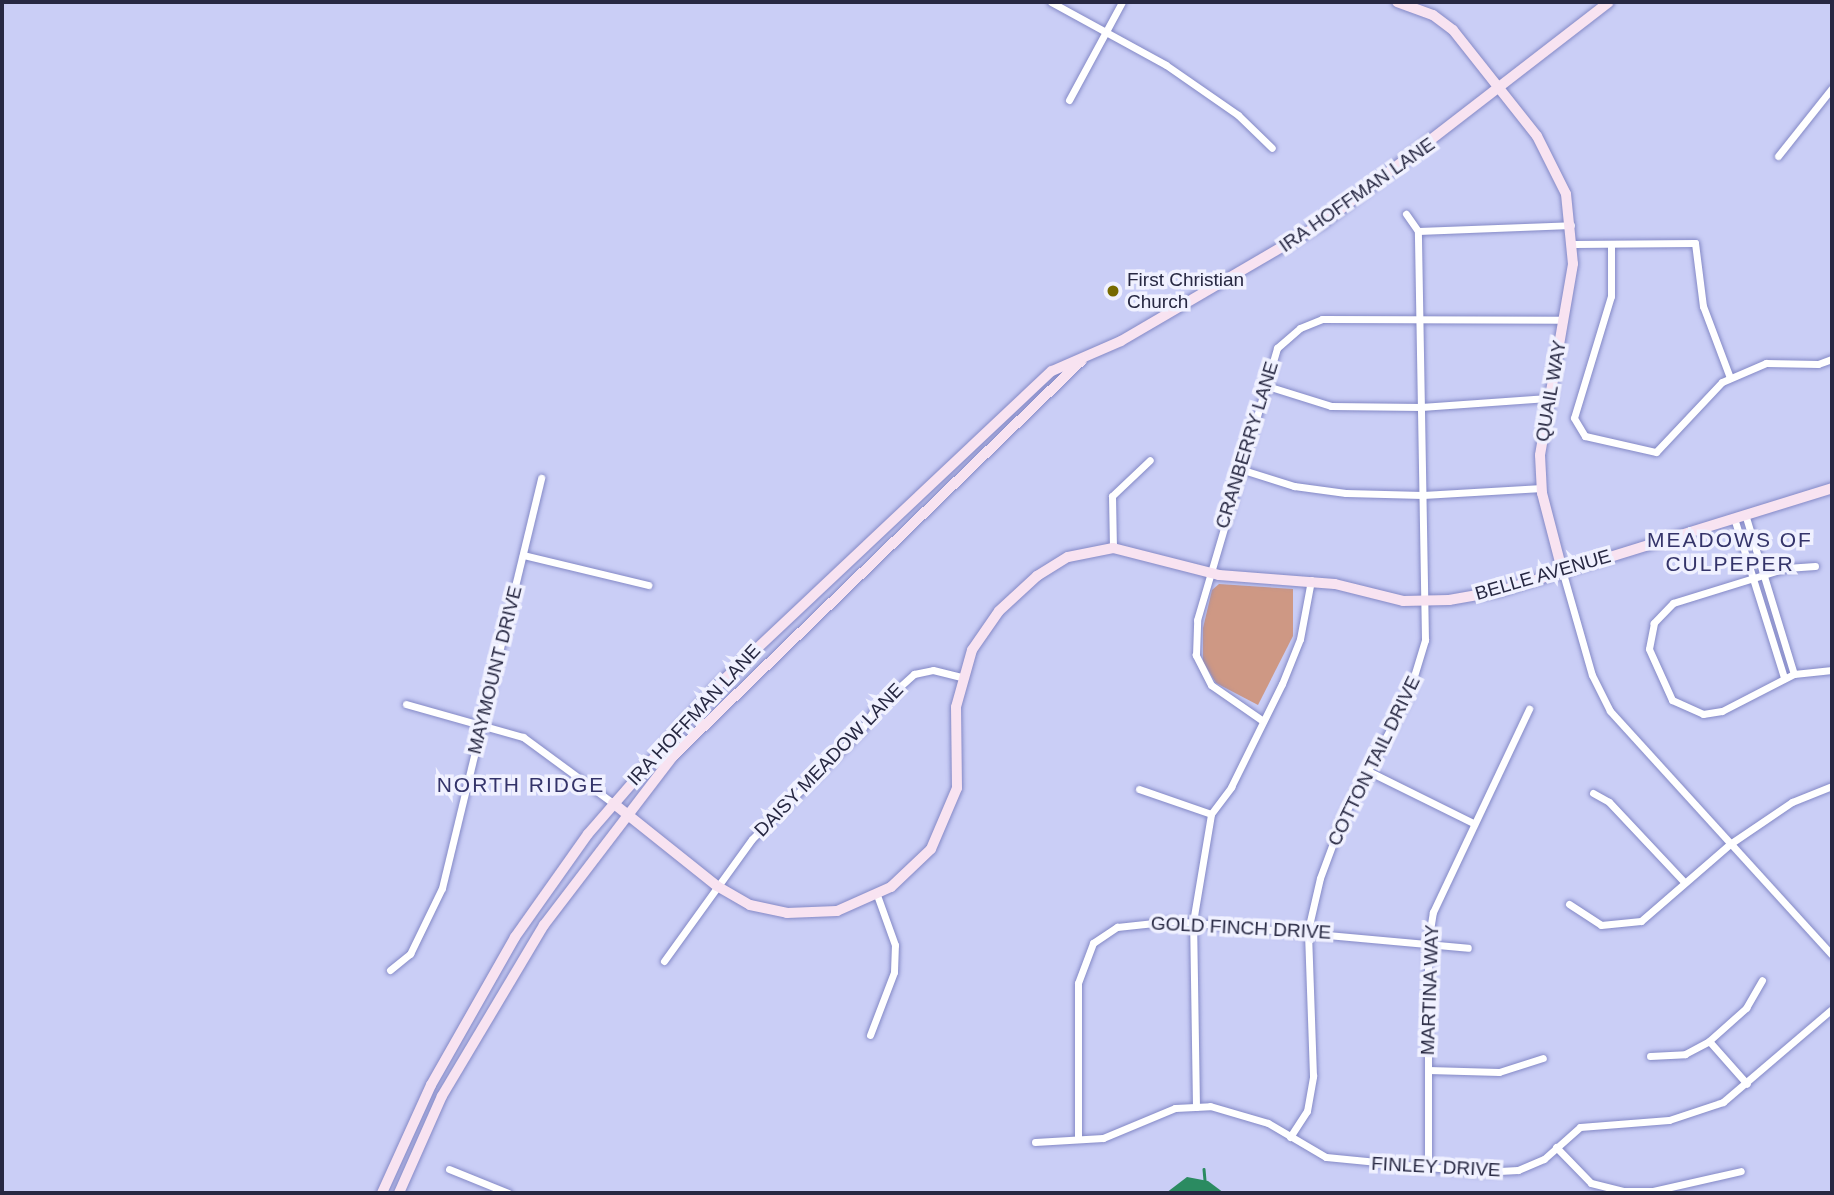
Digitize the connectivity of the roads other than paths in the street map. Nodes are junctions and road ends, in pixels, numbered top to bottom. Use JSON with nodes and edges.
{"nodes":[{"id":1,"x":1051,"y":2,"type":"edge"},
{"id":2,"x":1122,"y":2,"type":"edge"},
{"id":3,"x":1397,"y":2,"type":"edge"},
{"id":4,"x":1609,"y":2,"type":"edge"},
{"id":5,"x":1106,"y":32,"type":"junction"},
{"id":6,"x":1501,"y":87,"type":"junction"},
{"id":7,"x":1832,"y":88,"type":"edge"},
{"id":8,"x":1069,"y":100,"type":"dead end"},
{"id":9,"x":1272,"y":148,"type":"dead end"},
{"id":10,"x":1777,"y":156,"type":"dead end"},
{"id":11,"x":1406,"y":214,"type":"dead end"},
{"id":12,"x":1572,"y":225,"type":"junction"},
{"id":13,"x":1418,"y":231,"type":"junction"},
{"id":14,"x":1574,"y":244,"type":"junction"},
{"id":15,"x":1611,"y":246,"type":"junction"},
{"id":16,"x":1419,"y":317,"type":"junction"},
{"id":17,"x":1564,"y":320,"type":"junction"},
{"id":18,"x":1085,"y":357,"type":"junction"},
{"id":19,"x":1832,"y":359,"type":"edge"},
{"id":20,"x":1730,"y":378,"type":"junction"},
{"id":21,"x":1264,"y":385,"type":"junction"},
{"id":22,"x":1548,"y":398,"type":"junction"},
{"id":23,"x":1421,"y":407,"type":"junction"},
{"id":24,"x":1150,"y":460,"type":"dead end"},
{"id":25,"x":1240,"y":469,"type":"junction"},
{"id":26,"x":541,"y":478,"type":"dead end"},
{"id":27,"x":1542,"y":488,"type":"junction"},
{"id":28,"x":1832,"y":488,"type":"edge"},
{"id":29,"x":1423,"y":495,"type":"junction"},
{"id":30,"x":1745,"y":514,"type":"junction"},
{"id":31,"x":1734,"y":518,"type":"junction"},
{"id":32,"x":1113,"y":548,"type":"junction"},
{"id":33,"x":523,"y":555,"type":"junction"},
{"id":34,"x":1815,"y":566,"type":"dead end"},
{"id":35,"x":1562,"y":570,"type":"junction"},
{"id":36,"x":1210,"y":572,"type":"junction"},
{"id":37,"x":1763,"y":574,"type":"junction"},
{"id":38,"x":1753,"y":577,"type":"junction"},
{"id":39,"x":1311,"y":580,"type":"junction"},
{"id":40,"x":649,"y":585,"type":"dead end"},
{"id":41,"x":1426,"y":601,"type":"junction"},
{"id":42,"x":1832,"y":670,"type":"edge"},
{"id":43,"x":1794,"y":674,"type":"junction"},
{"id":44,"x":961,"y":677,"type":"junction"},
{"id":45,"x":1784,"y":678,"type":"junction"},
{"id":46,"x":406,"y":704,"type":"dead end"},
{"id":47,"x":1529,"y":709,"type":"dead end"},
{"id":48,"x":1263,"y":721,"type":"junction"},
{"id":49,"x":482,"y":724,"type":"junction"},
{"id":50,"x":1368,"y":771,"type":"junction"},
{"id":51,"x":1832,"y":786,"type":"edge"},
{"id":52,"x":1139,"y":789,"type":"dead end"},
{"id":53,"x":1593,"y":793,"type":"dead end"},
{"id":54,"x":613,"y":803,"type":"junction"},
{"id":55,"x":628,"y":814,"type":"junction"},
{"id":56,"x":1211,"y":814,"type":"junction"},
{"id":57,"x":1473,"y":824,"type":"junction"},
{"id":58,"x":1730,"y":844,"type":"junction"},
{"id":59,"x":1684,"y":882,"type":"junction"},
{"id":60,"x":717,"y":886,"type":"junction"},
{"id":61,"x":877,"y":895,"type":"junction"},
{"id":62,"x":1569,"y":904,"type":"dead end"},
{"id":63,"x":1193,"y":922,"type":"junction"},
{"id":64,"x":1308,"y":930,"type":"junction"},
{"id":65,"x":1428,"y":943,"type":"junction"},
{"id":66,"x":1468,"y":948,"type":"dead end"},
{"id":67,"x":1832,"y":955,"type":"edge"},
{"id":68,"x":664,"y":961,"type":"dead end"},
{"id":69,"x":390,"y":970,"type":"dead end"},
{"id":70,"x":1762,"y":980,"type":"dead end"},
{"id":71,"x":1832,"y":1009,"type":"edge"},
{"id":72,"x":870,"y":1035,"type":"dead end"},
{"id":73,"x":1709,"y":1041,"type":"junction"},
{"id":74,"x":1650,"y":1056,"type":"dead end"},
{"id":75,"x":1543,"y":1058,"type":"dead end"},
{"id":76,"x":1428,"y":1070,"type":"junction"},
{"id":77,"x":1747,"y":1084,"type":"junction"},
{"id":78,"x":1196,"y":1107,"type":"junction"},
{"id":79,"x":1290,"y":1137,"type":"junction"},
{"id":80,"x":1079,"y":1139,"type":"junction"},
{"id":81,"x":1035,"y":1142,"type":"dead end"},
{"id":82,"x":1556,"y":1147,"type":"junction"},
{"id":83,"x":1428,"y":1167,"type":"junction"},
{"id":84,"x":449,"y":1169,"type":"dead end"},
{"id":85,"x":1741,"y":1171,"type":"dead end"},
{"id":86,"x":498,"y":1192,"type":"edge"},
{"id":87,"x":382,"y":1193,"type":"edge"},
{"id":88,"x":399,"y":1193,"type":"edge"},
{"id":89,"x":508,"y":1193,"type":"edge"}],
"edges":[{"from":1,"to":5,"type":"street"},
{"from":2,"to":5,"type":"street"},
{"from":3,"to":6,"type":"main road","name":"QUAIL WAY"},
{"from":4,"to":6,"type":"main road","name":"IRA HOFFMAN LANE"},
{"from":5,"to":8,"type":"street"},
{"from":5,"to":9,"type":"street"},
{"from":6,"to":12,"type":"main road","name":"QUAIL WAY"},
{"from":6,"to":18,"type":"main road","name":"IRA HOFFMAN LANE"},
{"from":7,"to":10,"type":"street"},
{"from":11,"to":13,"type":"street"},
{"from":12,"to":13,"type":"street"},
{"from":12,"to":14,"type":"main road","name":"QUAIL WAY"},
{"from":13,"to":16,"type":"street","name":"COTTON TAIL DRIVE"},
{"from":14,"to":15,"type":"street"},
{"from":14,"to":17,"type":"main road","name":"QUAIL WAY"},
{"from":15,"to":20,"type":"street"},
{"from":15,"to":20,"type":"street"},
{"from":16,"to":17,"type":"street","name":"CRANBERRY LANE"},
{"from":16,"to":21,"type":"street","name":"CRANBERRY LANE"},
{"from":16,"to":23,"type":"street","name":"COTTON TAIL DRIVE"},
{"from":17,"to":22,"type":"main road","name":"QUAIL WAY"},
{"from":18,"to":54,"type":"main road","name":"IRA HOFFMAN LANE"},
{"from":18,"to":55,"type":"main road","name":"IRA HOFFMAN LANE"},
{"from":19,"to":20,"type":"street"},
{"from":21,"to":23,"type":"street"},
{"from":21,"to":25,"type":"street","name":"CRANBERRY LANE"},
{"from":22,"to":23,"type":"street"},
{"from":22,"to":27,"type":"main road","name":"QUAIL WAY"},
{"from":23,"to":29,"type":"street","name":"COTTON TAIL DRIVE"},
{"from":24,"to":32,"type":"street"},
{"from":25,"to":29,"type":"street"},
{"from":25,"to":36,"type":"street","name":"CRANBERRY LANE"},
{"from":26,"to":33,"type":"street","name":"MAYMOUNT DRIVE"},
{"from":27,"to":29,"type":"street"},
{"from":27,"to":35,"type":"main road","name":"QUAIL WAY"},
{"from":28,"to":30,"type":"main road","name":"BELLE AVENUE"},
{"from":29,"to":41,"type":"street","name":"COTTON TAIL DRIVE"},
{"from":30,"to":31,"type":"main road","name":"BELLE AVENUE"},
{"from":30,"to":37,"type":"street"},
{"from":31,"to":35,"type":"main road","name":"BELLE AVENUE"},
{"from":31,"to":38,"type":"street"},
{"from":32,"to":36,"type":"main road","name":"BELLE AVENUE"},
{"from":32,"to":44,"type":"main road","name":"BELLE AVENUE"},
{"from":33,"to":40,"type":"street"},
{"from":33,"to":49,"type":"street","name":"MAYMOUNT DRIVE"},
{"from":34,"to":37,"type":"street"},
{"from":35,"to":41,"type":"main road","name":"BELLE AVENUE"},
{"from":35,"to":58,"type":"street","name":"QUAIL WAY"},
{"from":36,"to":39,"type":"main road","name":"BELLE AVENUE"},
{"from":36,"to":48,"type":"street","name":"CRANBERRY LANE"},
{"from":37,"to":38,"type":"street"},
{"from":37,"to":43,"type":"street"},
{"from":38,"to":45,"type":"street"},
{"from":38,"to":45,"type":"street"},
{"from":39,"to":41,"type":"main road","name":"BELLE AVENUE"},
{"from":39,"to":48,"type":"street"},
{"from":41,"to":50,"type":"street","name":"COTTON TAIL DRIVE"},
{"from":42,"to":43,"type":"street"},
{"from":43,"to":45,"type":"street"},
{"from":44,"to":60,"type":"street","name":"DAISY MEADOW LANE"},
{"from":44,"to":61,"type":"main road","name":"BELLE AVENUE"},
{"from":46,"to":49,"type":"street","name":"BELLE AVENUE"},
{"from":47,"to":57,"type":"street","name":"MARTINA WAY"},
{"from":48,"to":56,"type":"street"},
{"from":49,"to":54,"type":"street","name":"BELLE AVENUE"},
{"from":49,"to":69,"type":"street","name":"MAYMOUNT DRIVE"},
{"from":50,"to":57,"type":"street"},
{"from":50,"to":64,"type":"street","name":"COTTON TAIL DRIVE"},
{"from":51,"to":58,"type":"street"},
{"from":52,"to":56,"type":"street"},
{"from":53,"to":59,"type":"street"},
{"from":54,"to":55,"type":"main road","name":"BELLE AVENUE"},
{"from":54,"to":87,"type":"main road","name":"IRA HOFFMAN LANE"},
{"from":55,"to":60,"type":"main road","name":"BELLE AVENUE"},
{"from":55,"to":88,"type":"main road","name":"IRA HOFFMAN LANE"},
{"from":56,"to":63,"type":"street"},
{"from":57,"to":65,"type":"street","name":"MARTINA WAY"},
{"from":58,"to":59,"type":"street"},
{"from":58,"to":67,"type":"street","name":"QUAIL WAY"},
{"from":59,"to":62,"type":"street"},
{"from":60,"to":61,"type":"main road","name":"BELLE AVENUE"},
{"from":60,"to":68,"type":"street","name":"DAISY MEADOW LANE"},
{"from":61,"to":72,"type":"street"},
{"from":63,"to":64,"type":"street","name":"GOLD FINCH DRIVE"},
{"from":63,"to":78,"type":"street"},
{"from":63,"to":80,"type":"street","name":"GOLD FINCH DRIVE"},
{"from":64,"to":65,"type":"street","name":"GOLD FINCH DRIVE"},
{"from":64,"to":79,"type":"street","name":"COTTON TAIL DRIVE"},
{"from":65,"to":66,"type":"street","name":"GOLD FINCH DRIVE"},
{"from":65,"to":76,"type":"street","name":"MARTINA WAY"},
{"from":70,"to":73,"type":"street"},
{"from":71,"to":77,"type":"street","name":"FINLEY DRIVE"},
{"from":73,"to":74,"type":"street"},
{"from":73,"to":77,"type":"street"},
{"from":75,"to":76,"type":"street"},
{"from":76,"to":83,"type":"street","name":"MARTINA WAY"},
{"from":77,"to":82,"type":"street","name":"FINLEY DRIVE"},
{"from":78,"to":79,"type":"street","name":"FINLEY DRIVE"},
{"from":78,"to":80,"type":"street","name":"FINLEY DRIVE"},
{"from":79,"to":83,"type":"street","name":"FINLEY DRIVE"},
{"from":80,"to":81,"type":"street","name":"FINLEY DRIVE"},
{"from":82,"to":83,"type":"street","name":"FINLEY DRIVE"},
{"from":82,"to":85,"type":"street"},
{"from":84,"to":86,"type":"street"},
{"from":86,"to":89,"type":"street"}]}
